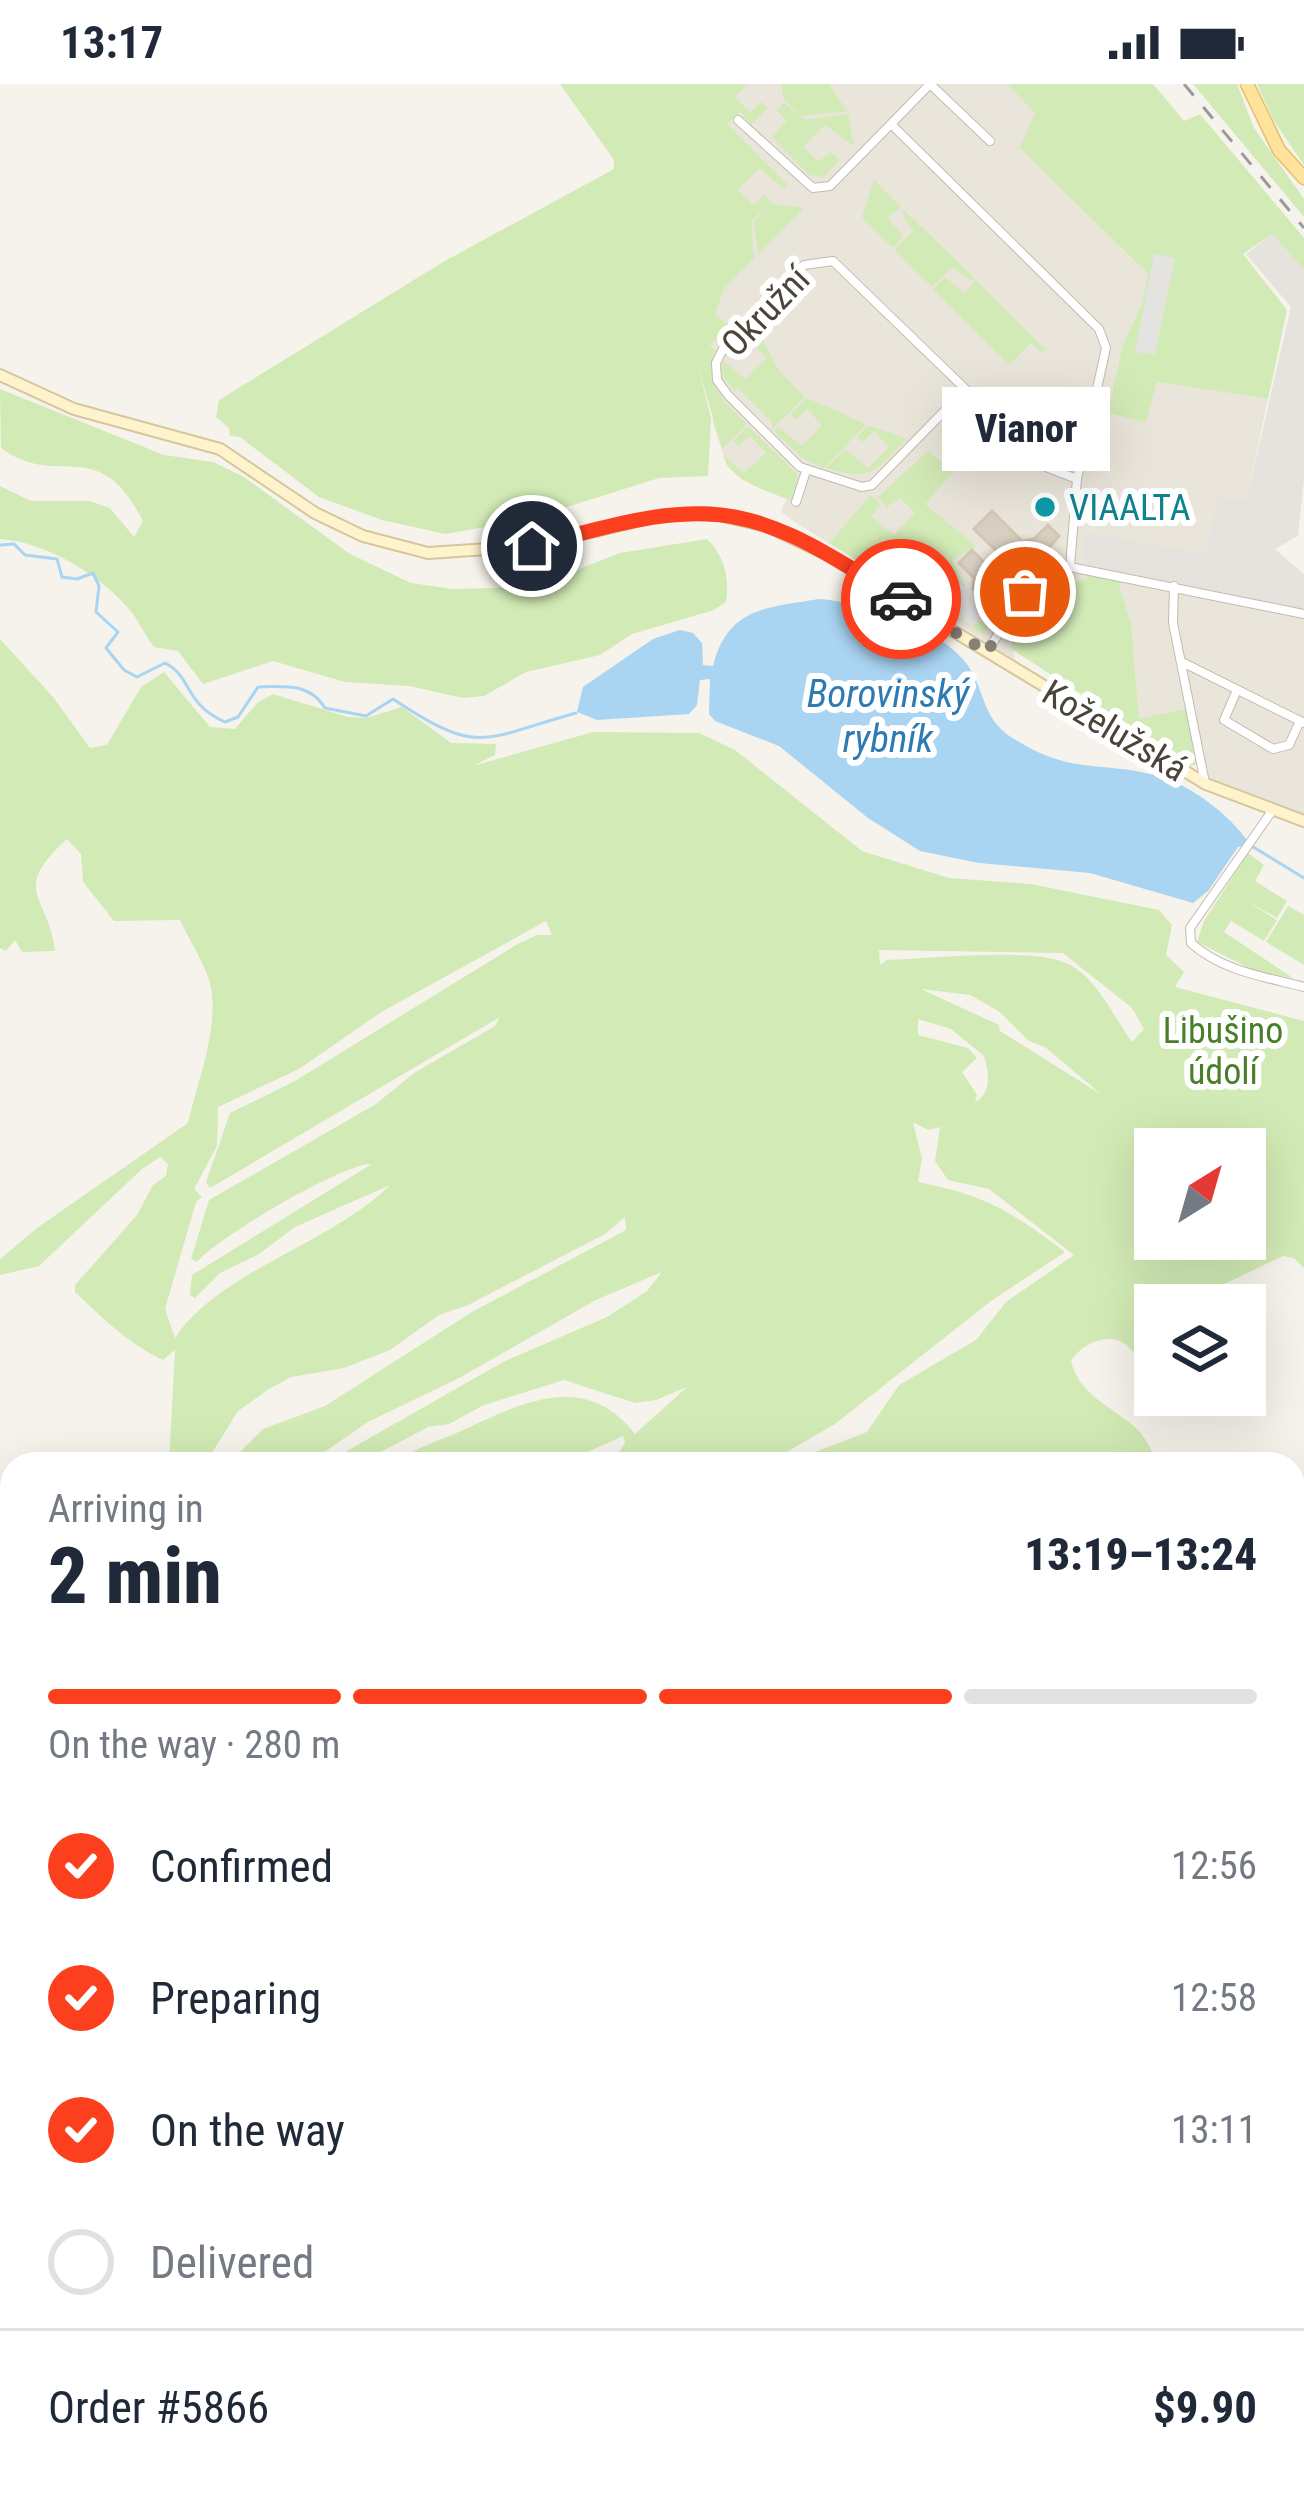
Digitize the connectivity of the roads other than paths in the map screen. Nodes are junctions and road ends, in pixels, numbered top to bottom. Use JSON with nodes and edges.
{"nodes":[{"id":1,"x":930,"y":84,"type":"edge"},
{"id":2,"x":1246,"y":84,"type":"edge"},
{"id":3,"x":738,"y":120,"type":"dead end"},
{"id":4,"x":890,"y":124,"type":"junction"},
{"id":5,"x":989,"y":141,"type":"dead end"},
{"id":6,"x":1304,"y":178,"type":"edge"},
{"id":7,"x":0,"y":375,"type":"edge"},
{"id":8,"x":965,"y":390,"type":"junction"},
{"id":9,"x":806,"y":471,"type":"junction"},
{"id":10,"x":1077,"y":479,"type":"junction"},
{"id":11,"x":796,"y":502,"type":"dead end"},
{"id":12,"x":1070,"y":567,"type":"junction"},
{"id":13,"x":1174,"y":586,"type":"junction"},
{"id":14,"x":1304,"y":614,"type":"edge"},
{"id":15,"x":987,"y":652,"type":"junction"},
{"id":16,"x":1183,"y":662,"type":"junction"},
{"id":17,"x":1237,"y":690,"type":"junction"},
{"id":18,"x":1302,"y":722,"type":"edge"},
{"id":19,"x":1206,"y":784,"type":"junction"},
{"id":20,"x":1272,"y":812,"type":"junction"},
{"id":21,"x":1304,"y":821,"type":"edge"},
{"id":22,"x":1304,"y":987,"type":"edge"}],
"edges":[{"from":1,"to":4,"type":"street"},
{"from":1,"to":5,"type":"street"},
{"from":2,"to":6,"type":"main road"},
{"from":3,"to":4,"type":"street"},
{"from":4,"to":10,"type":"street"},
{"from":7,"to":15,"type":"main road","name":"Koželužská"},
{"from":8,"to":9,"type":"street"},
{"from":8,"to":9,"type":"street","name":"Okružní"},
{"from":8,"to":10,"type":"street","name":"Okružní"},
{"from":9,"to":11,"type":"street"},
{"from":10,"to":12,"type":"street"},
{"from":12,"to":13,"type":"street"},
{"from":12,"to":15,"type":"street"},
{"from":13,"to":14,"type":"street"},
{"from":13,"to":16,"type":"street"},
{"from":15,"to":19,"type":"main road","name":"Koželužská"},
{"from":16,"to":17,"type":"street"},
{"from":16,"to":19,"type":"street"},
{"from":17,"to":18,"type":"street"},
{"from":17,"to":18,"type":"street"},
{"from":19,"to":20,"type":"main road","name":"Koželužská"},
{"from":20,"to":21,"type":"main road","name":"Koželužská"},
{"from":20,"to":22,"type":"street"}]}
